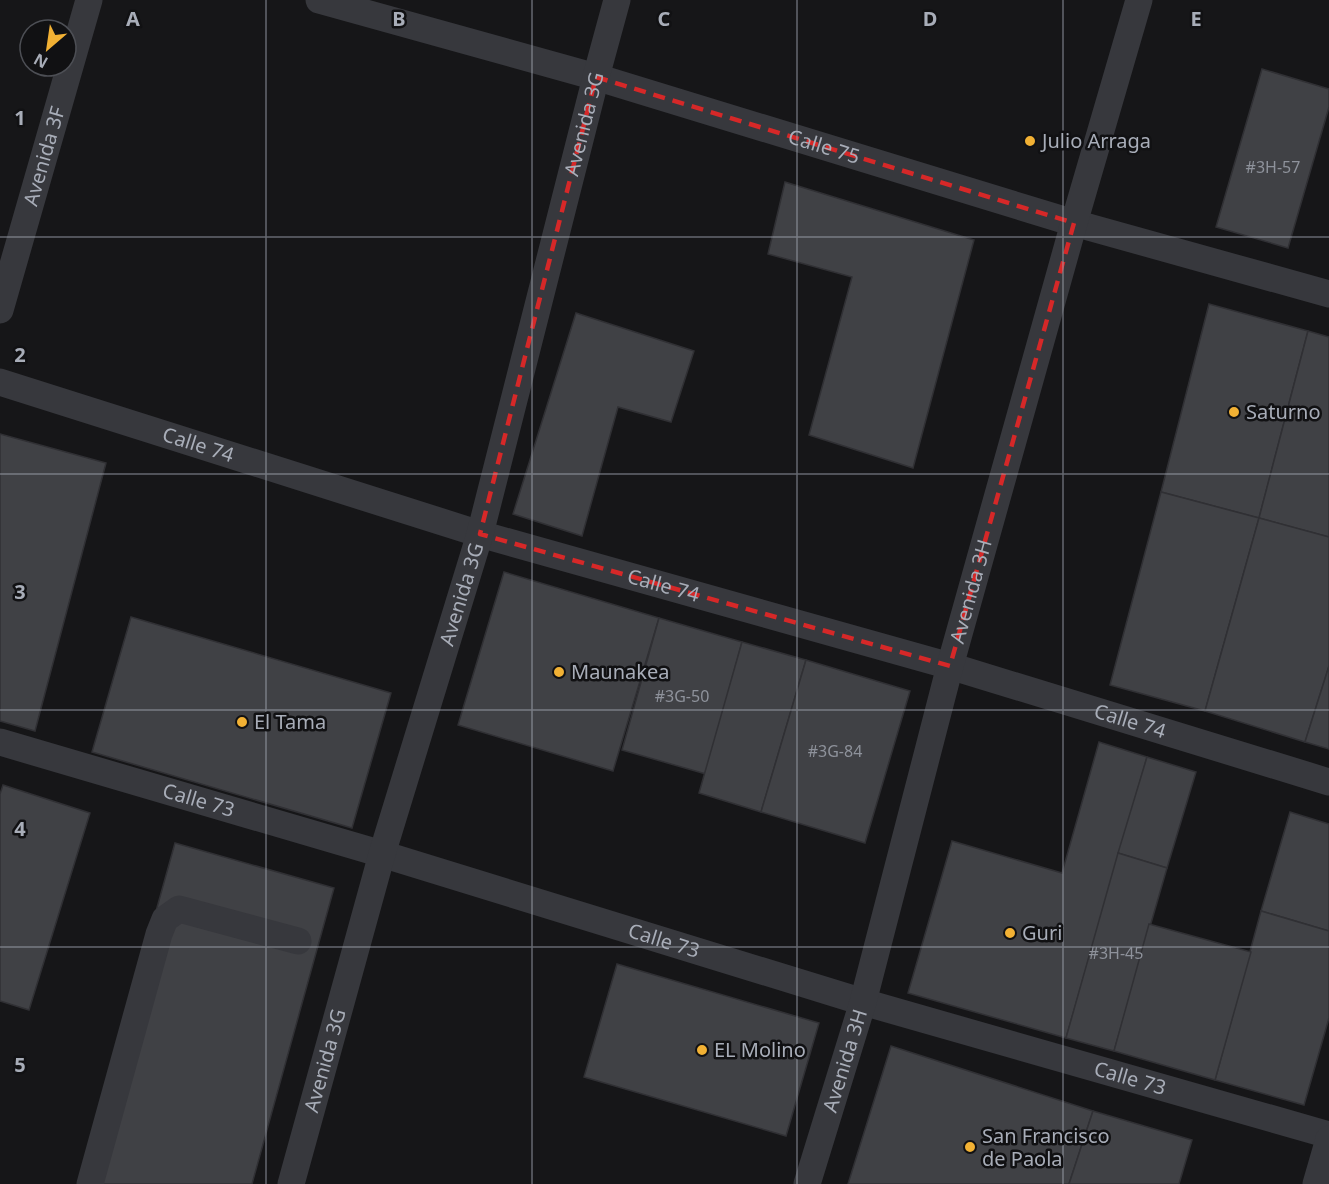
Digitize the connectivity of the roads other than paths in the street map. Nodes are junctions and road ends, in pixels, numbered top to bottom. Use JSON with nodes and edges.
{"nodes":[{"id":1,"x":89,"y":0,"type":"edge"},
{"id":2,"x":319,"y":0,"type":"edge"},
{"id":3,"x":617,"y":0,"type":"edge"},
{"id":4,"x":1138,"y":0,"type":"edge"},
{"id":5,"x":596,"y":77,"type":"junction"},
{"id":6,"x":1074,"y":222,"type":"junction"},
{"id":7,"x":1329,"y":294,"type":"edge"},
{"id":8,"x":0,"y":310,"type":"edge"},
{"id":9,"x":0,"y":382,"type":"edge"},
{"id":10,"x":480,"y":534,"type":"junction"},
{"id":11,"x":950,"y":666,"type":"junction"},
{"id":12,"x":0,"y":742,"type":"edge"},
{"id":13,"x":1329,"y":782,"type":"edge"},
{"id":14,"x":382,"y":854,"type":"junction"},
{"id":15,"x":298,"y":941,"type":"dead end"},
{"id":16,"x":863,"y":1002,"type":"junction"},
{"id":17,"x":1329,"y":1137,"type":"edge"},
{"id":18,"x":90,"y":1184,"type":"edge"},
{"id":19,"x":291,"y":1184,"type":"edge"},
{"id":20,"x":807,"y":1184,"type":"edge"},
{"id":21,"x":1316,"y":1184,"type":"edge"}],
"edges":[{"from":1,"to":8,"type":"street","name":"Avenida 3F"},
{"from":2,"to":5,"type":"street","name":"Calle 75"},
{"from":3,"to":5,"type":"street","name":"Avenida 3G"},
{"from":4,"to":6,"type":"street","name":"Avenida 3H"},
{"from":5,"to":6,"type":"street","name":"Calle 75"},
{"from":5,"to":10,"type":"street","name":"Avenida 3G"},
{"from":6,"to":7,"type":"street","name":"Calle 75"},
{"from":6,"to":11,"type":"street","name":"Avenida 3H"},
{"from":9,"to":10,"type":"street","name":"Calle 74"},
{"from":10,"to":11,"type":"street","name":"Calle 74"},
{"from":10,"to":14,"type":"street","name":"Avenida 3G"},
{"from":11,"to":13,"type":"street","name":"Calle 74"},
{"from":11,"to":16,"type":"street","name":"Avenida 3H"},
{"from":12,"to":14,"type":"street","name":"Calle 73"},
{"from":14,"to":16,"type":"street","name":"Calle 73"},
{"from":14,"to":19,"type":"street","name":"Avenida 3G"},
{"from":15,"to":18,"type":"street"},
{"from":16,"to":17,"type":"street","name":"Calle 73"},
{"from":16,"to":20,"type":"street","name":"Avenida 3H"},
{"from":17,"to":21,"type":"street"}]}
